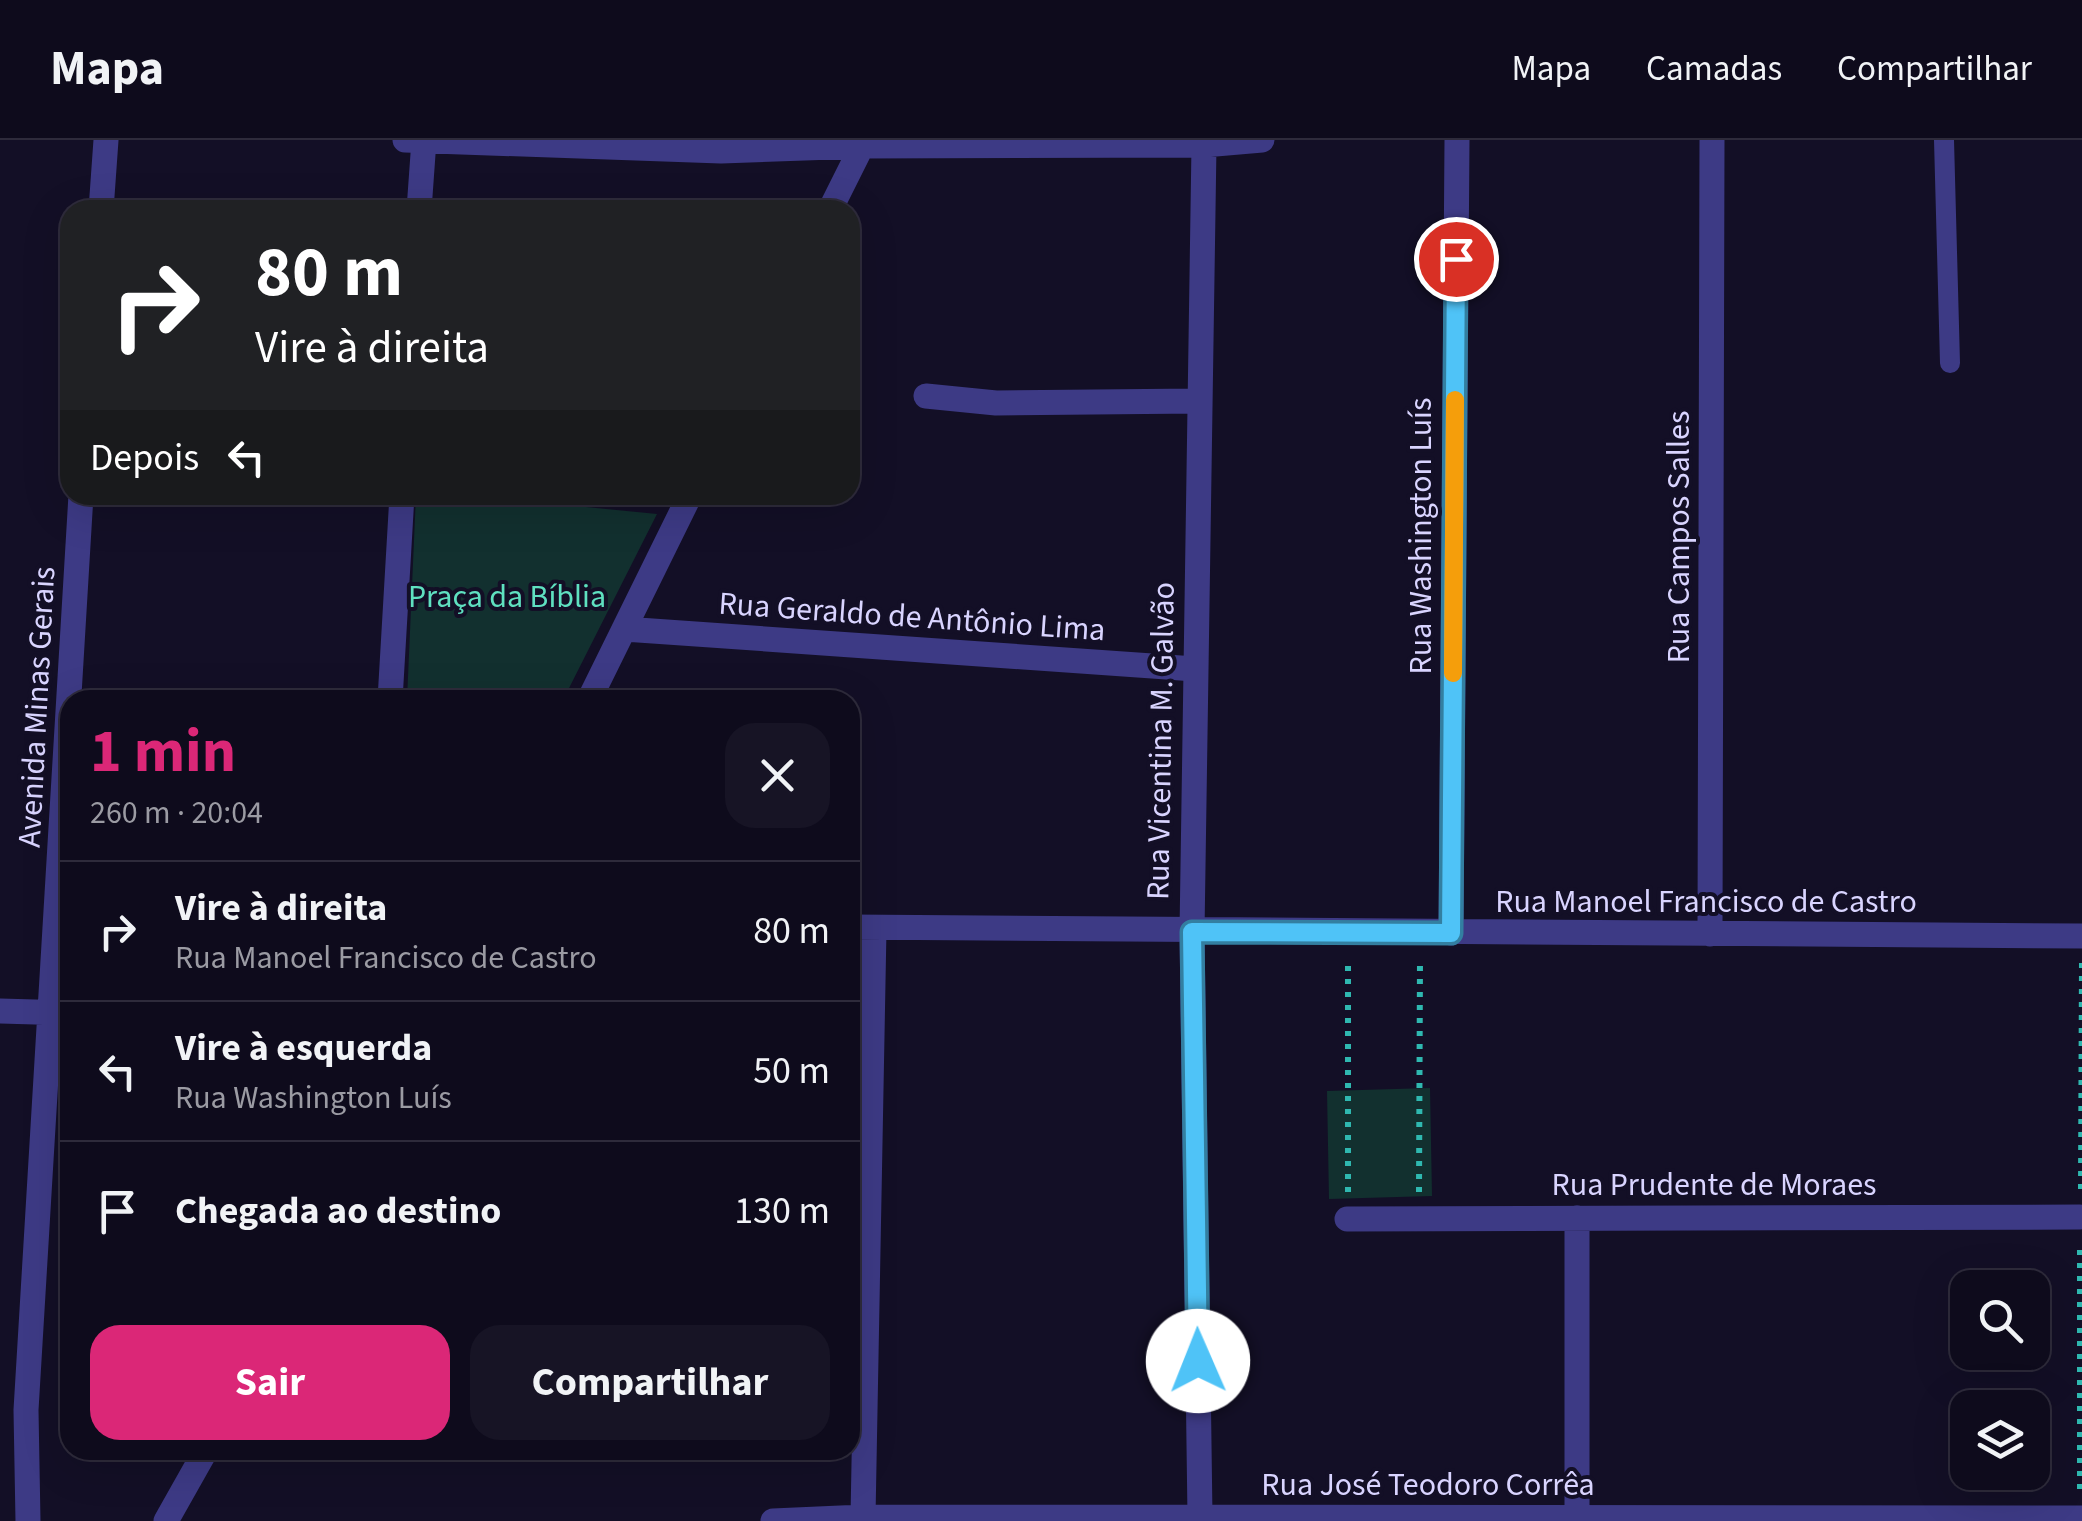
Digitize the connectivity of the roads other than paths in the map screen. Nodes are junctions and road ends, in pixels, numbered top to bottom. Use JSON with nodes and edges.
{"nodes":[{"id":1,"x":106,"y":140,"type":"edge"},
{"id":2,"x":418,"y":140,"type":"edge"},
{"id":3,"x":1262,"y":140,"type":"edge"},
{"id":4,"x":1457,"y":140,"type":"edge"},
{"id":5,"x":1712,"y":140,"type":"edge"},
{"id":6,"x":1944,"y":140,"type":"edge"},
{"id":7,"x":863,"y":143,"type":"edge"},
{"id":8,"x":1204,"y":145,"type":"junction"},
{"id":9,"x":721,"y":146,"type":"edge"},
{"id":10,"x":102,"y":200,"type":"edge"},
{"id":11,"x":420,"y":200,"type":"edge"},
{"id":12,"x":835,"y":200,"type":"edge"},
{"id":13,"x":1950,"y":364,"type":"dead end"},
{"id":14,"x":926,"y":396,"type":"dead end"},
{"id":15,"x":1197,"y":401,"type":"junction"},
{"id":16,"x":82,"y":505,"type":"edge"},
{"id":17,"x":401,"y":505,"type":"edge"},
{"id":18,"x":685,"y":505,"type":"edge"},
{"id":19,"x":624,"y":629,"type":"junction"},
{"id":20,"x":1194,"y":670,"type":"junction"},
{"id":21,"x":74,"y":690,"type":"edge"},
{"id":22,"x":391,"y":690,"type":"edge"},
{"id":23,"x":595,"y":690,"type":"edge"},
{"id":24,"x":862,"y":928,"type":"edge"},
{"id":25,"x":1192,"y":932,"type":"junction"},
{"id":26,"x":1451,"y":933,"type":"junction"},
{"id":27,"x":1710,"y":934,"type":"junction"},
{"id":28,"x":2082,"y":936,"type":"edge"},
{"id":29,"x":0,"y":1010,"type":"edge"},
{"id":30,"x":60,"y":1013,"type":"edge"},
{"id":31,"x":60,"y":1024,"type":"edge"},
{"id":32,"x":2080,"y":1217,"type":"edge"},
{"id":33,"x":1577,"y":1218,"type":"junction"},
{"id":34,"x":1348,"y":1219,"type":"road end"},
{"id":35,"x":200,"y":1460,"type":"edge"},
{"id":36,"x":863,"y":1517,"type":"junction"},
{"id":37,"x":1200,"y":1517,"type":"junction"},
{"id":38,"x":1577,"y":1518,"type":"junction"},
{"id":39,"x":2082,"y":1518,"type":"edge"},
{"id":40,"x":28,"y":1521,"type":"edge"},
{"id":41,"x":166,"y":1521,"type":"edge"},
{"id":42,"x":773,"y":1521,"type":"edge"}],
"edges":[{"from":1,"to":10,"type":"street"},
{"from":2,"to":9,"type":"street"},
{"from":2,"to":11,"type":"street"},
{"from":3,"to":8,"type":"street"},
{"from":4,"to":26,"type":"street","name":"Rua Washington Luís"},
{"from":5,"to":27,"type":"street","name":"Rua Campos Salles"},
{"from":6,"to":13,"type":"lane"},
{"from":7,"to":8,"type":"street"},
{"from":7,"to":9,"type":"street"},
{"from":7,"to":12,"type":"street"},
{"from":8,"to":15,"type":"street","name":"Rua Vicentina M. Galvão"},
{"from":14,"to":15,"type":"street"},
{"from":15,"to":20,"type":"street","name":"Rua Vicentina M. Galvão"},
{"from":16,"to":21,"type":"street","name":"Avenida Minas Gerais"},
{"from":17,"to":22,"type":"street"},
{"from":18,"to":19,"type":"street"},
{"from":19,"to":20,"type":"street","name":"Rua Geraldo de Antônio Lima"},
{"from":19,"to":23,"type":"street"},
{"from":20,"to":25,"type":"street","name":"Rua Vicentina M. Galvão"},
{"from":24,"to":25,"type":"street","name":"Rua Manoel Francisco de Castro"},
{"from":24,"to":36,"type":"street"},
{"from":25,"to":26,"type":"street","name":"Rua Manoel Francisco de Castro"},
{"from":25,"to":37,"type":"street","name":"Rua Vicentina M. Galvão"},
{"from":26,"to":27,"type":"street","name":"Rua Manoel Francisco de Castro"},
{"from":27,"to":28,"type":"street","name":"Rua Manoel Francisco de Castro"},
{"from":29,"to":30,"type":"street"},
{"from":31,"to":40,"type":"street","name":"Avenida Minas Gerais"},
{"from":32,"to":33,"type":"street","name":"Rua Prudente de Moraes"},
{"from":33,"to":34,"type":"street","name":"Rua Prudente de Moraes"},
{"from":33,"to":38,"type":"street"},
{"from":35,"to":41,"type":"street"},
{"from":36,"to":37,"type":"street","name":"Rua José Teodoro Corrêa"},
{"from":36,"to":42,"type":"street","name":"Rua José Teodoro Corrêa"},
{"from":37,"to":38,"type":"street","name":"Rua José Teodoro Corrêa"},
{"from":38,"to":39,"type":"street","name":"Rua José Teodoro Corrêa"}]}
